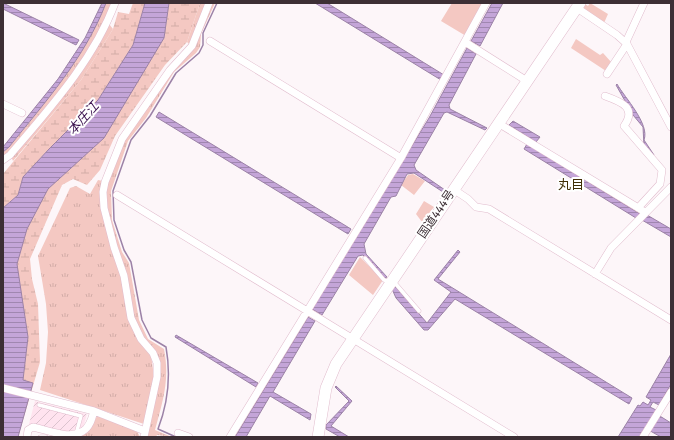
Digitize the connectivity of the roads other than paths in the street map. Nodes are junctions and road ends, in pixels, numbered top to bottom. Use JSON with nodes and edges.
{"nodes":[{"id":1,"x":115,"y":3,"type":"edge"},
{"id":2,"x":209,"y":3,"type":"edge"},
{"id":3,"x":486,"y":3,"type":"edge"},
{"id":4,"x":644,"y":3,"type":"edge"},
{"id":5,"x":578,"y":5,"type":"edge"},
{"id":6,"x":210,"y":41,"type":"dead end"},
{"id":7,"x":465,"y":42,"type":"junction"},
{"id":8,"x":627,"y":43,"type":"junction"},
{"id":9,"x":607,"y":74,"type":"dead end"},
{"id":10,"x":527,"y":81,"type":"junction"},
{"id":11,"x":605,"y":96,"type":"dead end"},
{"id":12,"x":3,"y":104,"type":"edge"},
{"id":13,"x":22,"y":113,"type":"dead end"},
{"id":14,"x":498,"y":123,"type":"junction"},
{"id":15,"x":671,"y":127,"type":"edge"},
{"id":16,"x":401,"y":158,"type":"junction"},
{"id":17,"x":3,"y":160,"type":"edge"},
{"id":18,"x":671,"y":187,"type":"edge"},
{"id":19,"x":453,"y":189,"type":"junction"},
{"id":20,"x":117,"y":195,"type":"dead end"},
{"id":21,"x":638,"y":208,"type":"junction"},
{"id":22,"x":645,"y":212,"type":"junction"},
{"id":23,"x":365,"y":258,"type":"dead end"},
{"id":24,"x":595,"y":274,"type":"junction"},
{"id":25,"x":390,"y":282,"type":"junction"},
{"id":26,"x":420,"y":311,"type":"dead end"},
{"id":27,"x":312,"y":314,"type":"junction"},
{"id":28,"x":671,"y":320,"type":"edge"},
{"id":29,"x":353,"y":338,"type":"junction"},
{"id":30,"x":3,"y":388,"type":"edge"},
{"id":31,"x":671,"y":392,"type":"edge"},
{"id":32,"x":39,"y":405,"type":"dead end"},
{"id":33,"x":94,"y":411,"type":"junction"},
{"id":34,"x":178,"y":433,"type":"dead end"},
{"id":35,"x":65,"y":434,"type":"junction"},
{"id":36,"x":76,"y":434,"type":"junction"},
{"id":37,"x":145,"y":434,"type":"edge"},
{"id":38,"x":645,"y":434,"type":"edge"},
{"id":39,"x":27,"y":437,"type":"edge"},
{"id":40,"x":40,"y":437,"type":"edge"},
{"id":41,"x":46,"y":437,"type":"edge"},
{"id":42,"x":57,"y":437,"type":"edge"},
{"id":43,"x":189,"y":437,"type":"edge"},
{"id":44,"x":230,"y":437,"type":"edge"},
{"id":45,"x":318,"y":437,"type":"edge"},
{"id":46,"x":514,"y":437,"type":"edge"}],
"edges":[{"from":1,"to":17,"type":"street"},
{"from":2,"to":37,"type":"street"},
{"from":3,"to":7,"type":"street"},
{"from":4,"to":8,"type":"street"},
{"from":5,"to":8,"type":"street"},
{"from":5,"to":10,"type":"highway","name":"国道444号"},
{"from":6,"to":16,"type":"street"},
{"from":7,"to":10,"type":"street"},
{"from":7,"to":16,"type":"street"},
{"from":8,"to":9,"type":"street"},
{"from":8,"to":15,"type":"street"},
{"from":10,"to":14,"type":"highway","name":"国道444号"},
{"from":11,"to":21,"type":"street"},
{"from":12,"to":13,"type":"street"},
{"from":14,"to":19,"type":"highway","name":"国道444号"},
{"from":14,"to":21,"type":"street"},
{"from":16,"to":27,"type":"street"},
{"from":18,"to":22,"type":"street"},
{"from":19,"to":24,"type":"street"},
{"from":19,"to":25,"type":"highway","name":"国道444号"},
{"from":20,"to":27,"type":"street"},
{"from":21,"to":22,"type":"street"},
{"from":22,"to":24,"type":"street"},
{"from":23,"to":25,"type":"lane"},
{"from":24,"to":28,"type":"street"},
{"from":25,"to":26,"type":"lane"},
{"from":25,"to":29,"type":"highway","name":"国道444号"},
{"from":27,"to":29,"type":"street"},
{"from":27,"to":44,"type":"street"},
{"from":29,"to":45,"type":"highway","name":"国道444号"},
{"from":29,"to":46,"type":"street"},
{"from":30,"to":33,"type":"street"},
{"from":31,"to":38,"type":"street"},
{"from":32,"to":36,"type":"lane"},
{"from":33,"to":36,"type":"street"},
{"from":33,"to":37,"type":"street"},
{"from":34,"to":43,"type":"street"},
{"from":35,"to":36,"type":"street"},
{"from":35,"to":39,"type":"street"},
{"from":35,"to":42,"type":"lane"},
{"from":40,"to":41,"type":"lane"}]}
